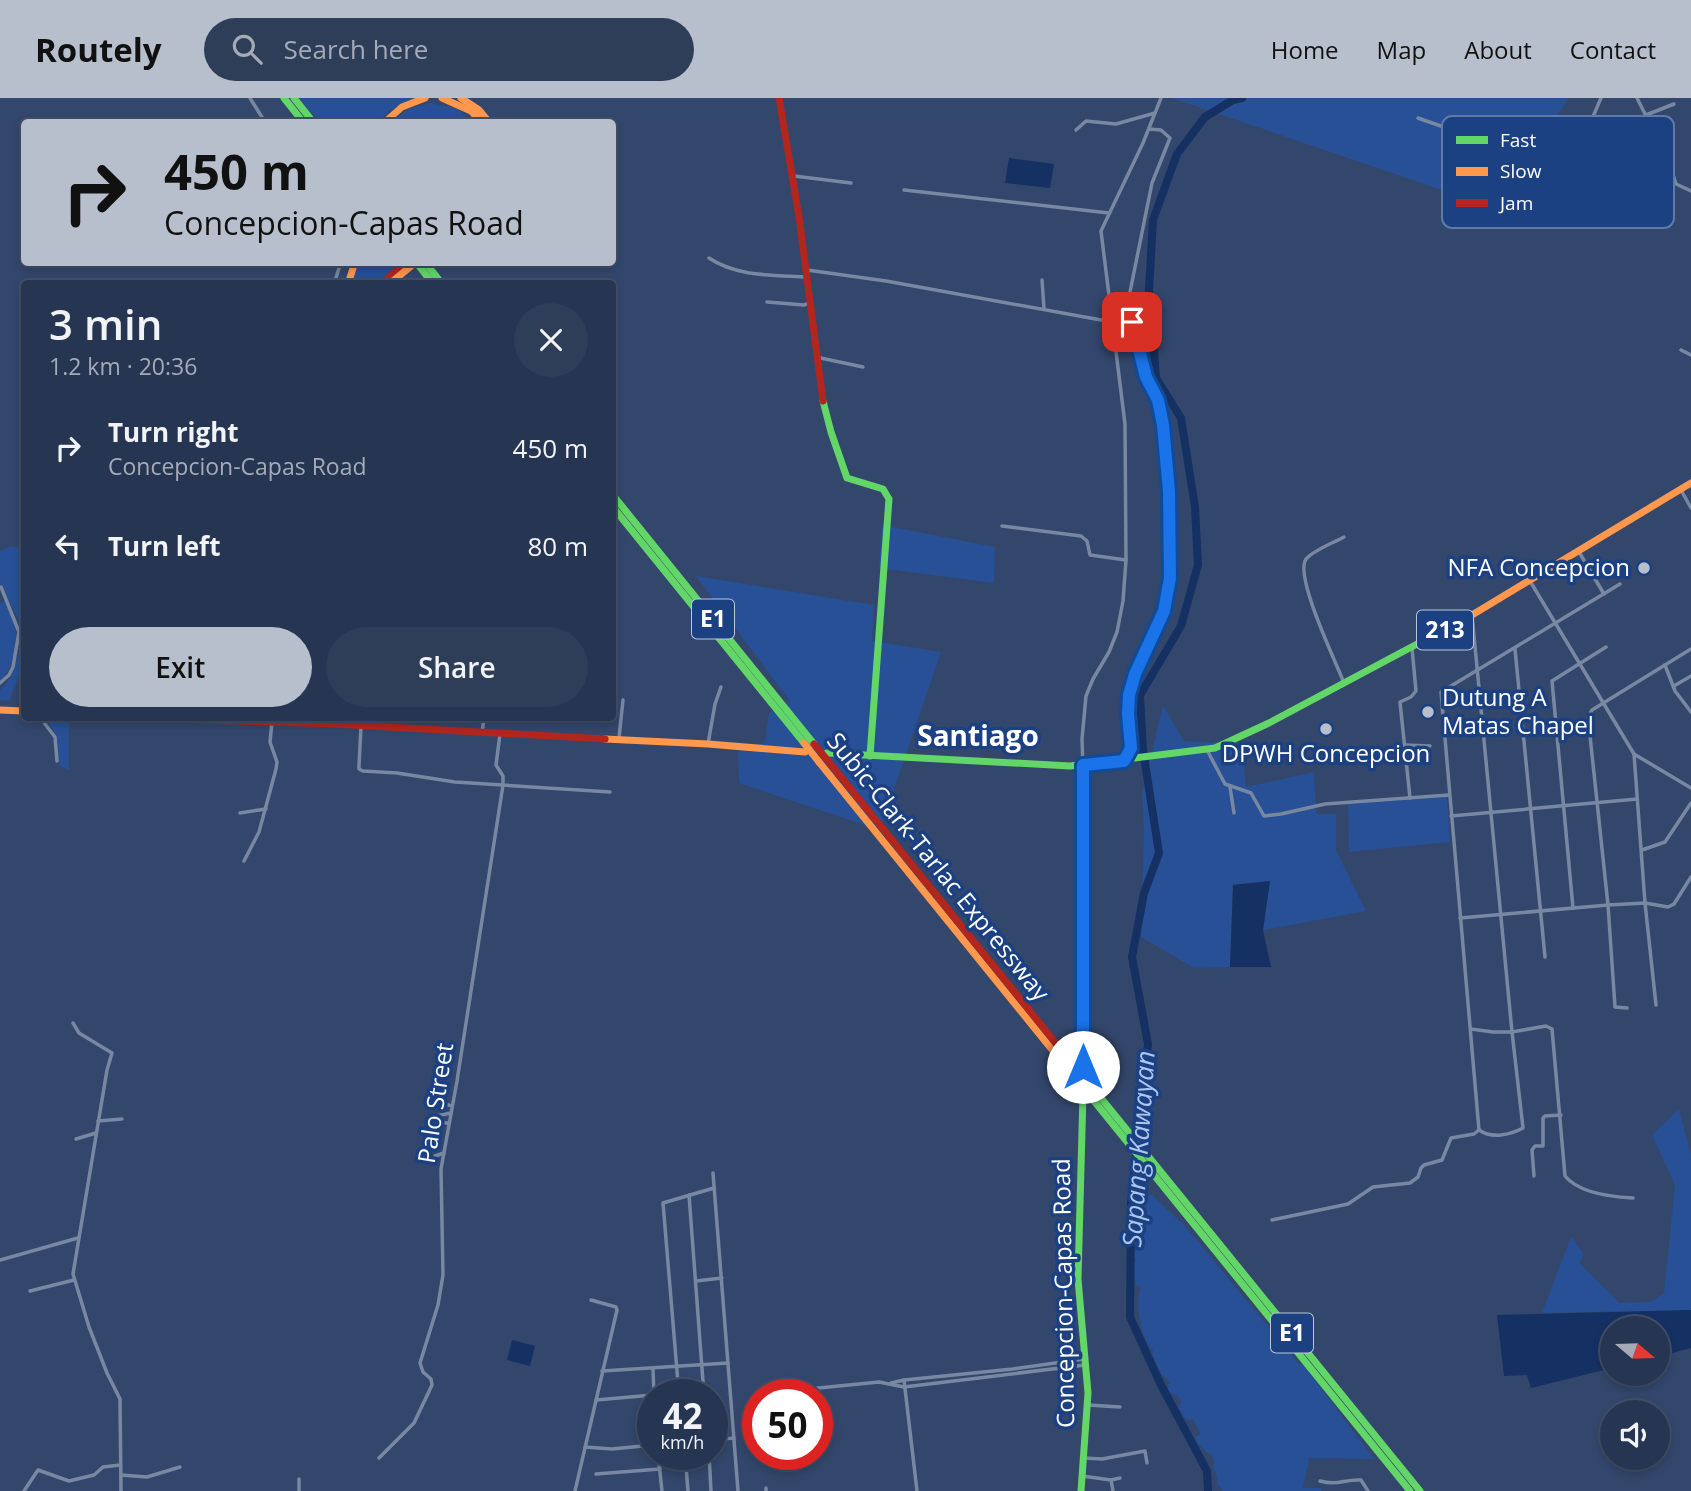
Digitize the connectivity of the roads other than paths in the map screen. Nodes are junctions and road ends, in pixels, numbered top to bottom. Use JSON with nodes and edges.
{"nodes":[{"id":1,"x":250,"y":98,"type":"edge"},
{"id":2,"x":284,"y":98,"type":"edge"},
{"id":3,"x":293,"y":98,"type":"edge"},
{"id":4,"x":425,"y":98,"type":"edge"},
{"id":5,"x":442,"y":98,"type":"edge"},
{"id":6,"x":461,"y":98,"type":"edge"},
{"id":7,"x":778,"y":98,"type":"edge"},
{"id":8,"x":1161,"y":98,"type":"edge"},
{"id":9,"x":1601,"y":98,"type":"edge"},
{"id":10,"x":1637,"y":98,"type":"edge"},
{"id":11,"x":1674,"y":104,"type":"dead end"},
{"id":12,"x":1156,"y":113,"type":"junction"},
{"id":13,"x":1646,"y":115,"type":"joint"},
{"id":14,"x":1593,"y":116,"type":"edge"},
{"id":15,"x":1418,"y":118,"type":"dead end"},
{"id":16,"x":263,"y":119,"type":"edge"},
{"id":17,"x":301,"y":119,"type":"edge"},
{"id":18,"x":310,"y":119,"type":"edge"},
{"id":19,"x":388,"y":119,"type":"edge"},
{"id":20,"x":478,"y":119,"type":"edge"},
{"id":21,"x":486,"y":119,"type":"edge"},
{"id":22,"x":1442,"y":126,"type":"edge"},
{"id":23,"x":1149,"y":129,"type":"junction"},
{"id":24,"x":1076,"y":130,"type":"dead end"},
{"id":25,"x":794,"y":176,"type":"junction"},
{"id":26,"x":1674,"y":178,"type":"edge"},
{"id":27,"x":851,"y":183,"type":"dead end"},
{"id":28,"x":904,"y":190,"type":"dead end"},
{"id":29,"x":1691,"y":191,"type":"edge"},
{"id":30,"x":1109,"y":213,"type":"junction"},
{"id":31,"x":709,"y":258,"type":"dead end"},
{"id":32,"x":403,"y":266,"type":"edge"},
{"id":33,"x":410,"y":266,"type":"edge"},
{"id":34,"x":419,"y":266,"type":"edge"},
{"id":35,"x":428,"y":266,"type":"edge"},
{"id":36,"x":807,"y":273,"type":"junction"},
{"id":37,"x":391,"y":280,"type":"edge"},
{"id":38,"x":430,"y":280,"type":"edge"},
{"id":39,"x":439,"y":280,"type":"edge"},
{"id":40,"x":1042,"y":280,"type":"dead end"},
{"id":41,"x":767,"y":302,"type":"dead end"},
{"id":42,"x":810,"y":303,"type":"junction"},
{"id":43,"x":1044,"y":309,"type":"junction"},
{"id":44,"x":1112,"y":322,"type":"junction"},
{"id":45,"x":1681,"y":350,"type":"dead end"},
{"id":46,"x":1691,"y":355,"type":"edge"},
{"id":47,"x":816,"y":358,"type":"junction"},
{"id":48,"x":863,"y":367,"type":"dead end"},
{"id":49,"x":1691,"y":483,"type":"edge"},
{"id":50,"x":1681,"y":490,"type":"junction"},
{"id":51,"x":616,"y":499,"type":"edge"},
{"id":52,"x":1691,"y":508,"type":"edge"},
{"id":53,"x":616,"y":511,"type":"edge"},
{"id":54,"x":1002,"y":526,"type":"dead end"},
{"id":55,"x":1344,"y":537,"type":"dead end"},
{"id":56,"x":1579,"y":552,"type":"junction"},
{"id":57,"x":1126,"y":560,"type":"junction"},
{"id":58,"x":1530,"y":581,"type":"junction"},
{"id":59,"x":1619,"y":584,"type":"dead end"},
{"id":60,"x":1,"y":587,"type":"edge"},
{"id":61,"x":1604,"y":594,"type":"junction"},
{"id":62,"x":1472,"y":615,"type":"junction"},
{"id":63,"x":1556,"y":623,"type":"junction"},
{"id":64,"x":1606,"y":647,"type":"dead end"},
{"id":65,"x":1412,"y":648,"type":"junction"},
{"id":66,"x":1515,"y":649,"type":"junction"},
{"id":67,"x":1691,"y":649,"type":"edge"},
{"id":68,"x":1579,"y":664,"type":"junction"},
{"id":69,"x":1665,"y":665,"type":"junction"},
{"id":70,"x":1476,"y":670,"type":"junction"},
{"id":71,"x":1691,"y":676,"type":"edge"},
{"id":72,"x":0,"y":683,"type":"edge"},
{"id":73,"x":1344,"y":683,"type":"junction"},
{"id":74,"x":1674,"y":685,"type":"junction"},
{"id":75,"x":721,"y":687,"type":"dead end"},
{"id":76,"x":624,"y":700,"type":"dead end"},
{"id":77,"x":1400,"y":702,"type":"junction"},
{"id":78,"x":1604,"y":703,"type":"junction"},
{"id":79,"x":1392,"y":705,"type":"dead end"},
{"id":80,"x":0,"y":710,"type":"edge"},
{"id":81,"x":21,"y":712,"type":"edge"},
{"id":82,"x":1691,"y":712,"type":"edge"},
{"id":83,"x":44,"y":721,"type":"edge"},
{"id":84,"x":256,"y":721,"type":"edge"},
{"id":85,"x":336,"y":721,"type":"edge"},
{"id":86,"x":383,"y":721,"type":"edge"},
{"id":87,"x":484,"y":721,"type":"edge"},
{"id":88,"x":272,"y":722,"type":"junction"},
{"id":89,"x":361,"y":726,"type":"junction"},
{"id":90,"x":382,"y":728,"type":"junction"},
{"id":91,"x":482,"y":733,"type":"junction"},
{"id":92,"x":500,"y":733,"type":"junction"},
{"id":93,"x":619,"y":741,"type":"junction"},
{"id":94,"x":708,"y":744,"type":"junction"},
{"id":95,"x":1405,"y":746,"type":"junction"},
{"id":96,"x":1430,"y":746,"type":"dead end"},
{"id":97,"x":804,"y":747,"type":"junction"},
{"id":98,"x":1208,"y":750,"type":"junction"},
{"id":99,"x":827,"y":752,"type":"dead end"},
{"id":100,"x":1634,"y":754,"type":"junction"},
{"id":101,"x":870,"y":756,"type":"junction"},
{"id":102,"x":1127,"y":760,"type":"junction"},
{"id":103,"x":57,"y":761,"type":"dead end"},
{"id":104,"x":1083,"y":765,"type":"junction"},
{"id":105,"x":503,"y":785,"type":"junction"},
{"id":106,"x":1230,"y":787,"type":"junction"},
{"id":107,"x":1691,"y":788,"type":"edge"},
{"id":108,"x":610,"y":792,"type":"dead end"},
{"id":109,"x":1449,"y":795,"type":"junction"},
{"id":110,"x":1410,"y":798,"type":"junction"},
{"id":111,"x":1637,"y":799,"type":"junction"},
{"id":112,"x":1597,"y":802,"type":"junction"},
{"id":113,"x":1691,"y":803,"type":"edge"},
{"id":114,"x":1563,"y":805,"type":"junction"},
{"id":115,"x":1531,"y":808,"type":"junction"},
{"id":116,"x":266,"y":809,"type":"junction"},
{"id":117,"x":1491,"y":812,"type":"junction"},
{"id":118,"x":240,"y":813,"type":"dead end"},
{"id":119,"x":1234,"y":813,"type":"dead end"},
{"id":120,"x":1451,"y":816,"type":"junction"},
{"id":121,"x":1642,"y":850,"type":"junction"},
{"id":122,"x":244,"y":861,"type":"dead end"},
{"id":123,"x":1691,"y":877,"type":"edge"},
{"id":124,"x":1645,"y":903,"type":"junction"},
{"id":125,"x":1608,"y":905,"type":"junction"},
{"id":126,"x":1573,"y":908,"type":"junction"},
{"id":127,"x":1541,"y":910,"type":"junction"},
{"id":128,"x":1501,"y":916,"type":"junction"},
{"id":129,"x":1460,"y":918,"type":"junction"},
{"id":130,"x":1545,"y":957,"type":"dead end"},
{"id":131,"x":1656,"y":1005,"type":"dead end"},
{"id":132,"x":1627,"y":1008,"type":"dead end"},
{"id":133,"x":73,"y":1023,"type":"dead end"},
{"id":134,"x":1471,"y":1029,"type":"junction"},
{"id":135,"x":1512,"y":1032,"type":"junction"},
{"id":136,"x":1079,"y":1067,"type":"junction"},
{"id":137,"x":1087,"y":1095,"type":"junction"},
{"id":138,"x":445,"y":1104,"type":"dead end"},
{"id":139,"x":452,"y":1107,"type":"junction"},
{"id":140,"x":451,"y":1113,"type":"junction"},
{"id":141,"x":1561,"y":1115,"type":"junction"},
{"id":142,"x":436,"y":1116,"type":"dead end"},
{"id":143,"x":122,"y":1119,"type":"dead end"},
{"id":144,"x":99,"y":1121,"type":"junction"},
{"id":145,"x":437,"y":1123,"type":"dead end"},
{"id":146,"x":449,"y":1123,"type":"junction"},
{"id":147,"x":1479,"y":1130,"type":"junction"},
{"id":148,"x":96,"y":1133,"type":"junction"},
{"id":149,"x":76,"y":1139,"type":"dead end"},
{"id":150,"x":444,"y":1153,"type":"junction"},
{"id":151,"x":435,"y":1156,"type":"dead end"},
{"id":152,"x":713,"y":1173,"type":"dead end"},
{"id":153,"x":1534,"y":1176,"type":"dead end"},
{"id":154,"x":714,"y":1188,"type":"junction"},
{"id":155,"x":689,"y":1195,"type":"junction"},
{"id":156,"x":1633,"y":1198,"type":"dead end"},
{"id":157,"x":1272,"y":1220,"type":"dead end"},
{"id":158,"x":78,"y":1238,"type":"junction"},
{"id":159,"x":0,"y":1260,"type":"edge"},
{"id":160,"x":723,"y":1278,"type":"junction"},
{"id":161,"x":74,"y":1280,"type":"junction"},
{"id":162,"x":696,"y":1281,"type":"junction"},
{"id":163,"x":30,"y":1291,"type":"dead end"},
{"id":164,"x":592,"y":1300,"type":"dead end"},
{"id":165,"x":1086,"y":1362,"type":"junction"},
{"id":166,"x":728,"y":1363,"type":"junction"},
{"id":167,"x":702,"y":1365,"type":"junction"},
{"id":168,"x":677,"y":1367,"type":"junction"},
{"id":169,"x":653,"y":1368,"type":"junction"},
{"id":170,"x":601,"y":1371,"type":"junction"},
{"id":171,"x":653,"y":1379,"type":"edge"},
{"id":172,"x":678,"y":1379,"type":"edge"},
{"id":173,"x":703,"y":1379,"type":"edge"},
{"id":174,"x":904,"y":1380,"type":"junction"},
{"id":175,"x":889,"y":1384,"type":"junction"},
{"id":176,"x":833,"y":1387,"type":"edge"},
{"id":177,"x":904,"y":1387,"type":"junction"},
{"id":178,"x":637,"y":1396,"type":"edge"},
{"id":179,"x":595,"y":1400,"type":"junction"},
{"id":180,"x":1087,"y":1405,"type":"junction"},
{"id":181,"x":1120,"y":1407,"type":"dead end"},
{"id":182,"x":734,"y":1438,"type":"junction"},
{"id":183,"x":728,"y":1439,"type":"edge"},
{"id":184,"x":585,"y":1447,"type":"junction"},
{"id":185,"x":637,"y":1447,"type":"edge"},
{"id":186,"x":379,"y":1458,"type":"dead end"},
{"id":187,"x":1084,"y":1458,"type":"junction"},
{"id":188,"x":1147,"y":1463,"type":"dead end"},
{"id":189,"x":120,"y":1465,"type":"junction"},
{"id":190,"x":180,"y":1467,"type":"dead end"},
{"id":191,"x":647,"y":1470,"type":"edge"},
{"id":192,"x":660,"y":1470,"type":"edge"},
{"id":193,"x":686,"y":1470,"type":"edge"},
{"id":194,"x":710,"y":1470,"type":"edge"},
{"id":195,"x":596,"y":1474,"type":"dead end"},
{"id":196,"x":121,"y":1475,"type":"junction"},
{"id":197,"x":1082,"y":1476,"type":"junction"},
{"id":198,"x":1120,"y":1478,"type":"dead end"},
{"id":199,"x":299,"y":1479,"type":"dead end"},
{"id":200,"x":1111,"y":1480,"type":"junction"},
{"id":201,"x":1320,"y":1481,"type":"dead end"},
{"id":202,"x":24,"y":1491,"type":"edge"},
{"id":203,"x":121,"y":1491,"type":"edge"},
{"id":204,"x":299,"y":1491,"type":"edge"},
{"id":205,"x":575,"y":1491,"type":"edge"},
{"id":206,"x":662,"y":1491,"type":"edge"},
{"id":207,"x":688,"y":1491,"type":"edge"},
{"id":208,"x":712,"y":1491,"type":"edge"},
{"id":209,"x":738,"y":1491,"type":"edge"},
{"id":210,"x":917,"y":1491,"type":"edge"},
{"id":211,"x":1081,"y":1491,"type":"edge"},
{"id":212,"x":1114,"y":1491,"type":"edge"},
{"id":213,"x":1368,"y":1491,"type":"edge"},
{"id":214,"x":1410,"y":1491,"type":"edge"},
{"id":215,"x":1420,"y":1491,"type":"edge"}],
"edges":[{"from":1,"to":16,"type":"street"},
{"from":2,"to":17,"type":"main road"},
{"from":3,"to":18,"type":"main road"},
{"from":4,"to":19,"type":"main road"},
{"from":5,"to":20,"type":"main road"},
{"from":6,"to":21,"type":"main road"},
{"from":7,"to":25,"type":"main road"},
{"from":8,"to":12,"type":"street"},
{"from":9,"to":14,"type":"street"},
{"from":10,"to":13,"type":"street"},
{"from":11,"to":13,"type":"street"},
{"from":12,"to":23,"type":"street"},
{"from":12,"to":24,"type":"street"},
{"from":15,"to":22,"type":"street"},
{"from":23,"to":30,"type":"street"},
{"from":23,"to":102,"type":"street"},
{"from":25,"to":27,"type":"street"},
{"from":25,"to":36,"type":"main road"},
{"from":26,"to":29,"type":"street"},
{"from":28,"to":30,"type":"street"},
{"from":30,"to":44,"type":"street"},
{"from":31,"to":36,"type":"street"},
{"from":32,"to":37,"type":"main road"},
{"from":33,"to":37,"type":"main road","bridge":true},
{"from":34,"to":38,"type":"main road"},
{"from":35,"to":39,"type":"main road"},
{"from":36,"to":42,"type":"main road"},
{"from":36,"to":43,"type":"street"},
{"from":40,"to":43,"type":"street"},
{"from":41,"to":42,"type":"street"},
{"from":42,"to":47,"type":"main road"},
{"from":43,"to":44,"type":"street"},
{"from":44,"to":57,"type":"street"},
{"from":45,"to":46,"type":"street"},
{"from":47,"to":48,"type":"street"},
{"from":47,"to":101,"type":"main road"},
{"from":49,"to":50,"type":"main road","number":"213"},
{"from":50,"to":52,"type":"street"},
{"from":50,"to":56,"type":"main road","number":"213"},
{"from":51,"to":136,"type":"main road","name":"Subic-Clark-Tarlac Expressway","number":"E1","bridge":true},
{"from":53,"to":97,"type":"main road","name":"Subic-Clark-Tarlac Expressway","number":"E1"},
{"from":54,"to":57,"type":"street"},
{"from":55,"to":73,"type":"street"},
{"from":56,"to":58,"type":"main road","number":"213"},
{"from":56,"to":61,"type":"street"},
{"from":57,"to":104,"type":"street"},
{"from":58,"to":62,"type":"main road","number":"213"},
{"from":58,"to":63,"type":"street"},
{"from":59,"to":61,"type":"street"},
{"from":60,"to":72,"type":"street"},
{"from":61,"to":63,"type":"street"},
{"from":62,"to":65,"type":"main road","number":"213"},
{"from":62,"to":70,"type":"street"},
{"from":63,"to":66,"type":"street"},
{"from":63,"to":68,"type":"street"},
{"from":64,"to":68,"type":"street"},
{"from":65,"to":73,"type":"main road","number":"213"},
{"from":65,"to":77,"type":"street"},
{"from":66,"to":70,"type":"street"},
{"from":66,"to":115,"type":"street"},
{"from":67,"to":69,"type":"street"},
{"from":68,"to":78,"type":"street"},
{"from":68,"to":114,"type":"street"},
{"from":69,"to":74,"type":"street"},
{"from":69,"to":78,"type":"street"},
{"from":70,"to":109,"type":"street"},
{"from":70,"to":117,"type":"street"},
{"from":71,"to":74,"type":"street"},
{"from":73,"to":98,"type":"main road","number":"213"},
{"from":74,"to":82,"type":"street"},
{"from":75,"to":94,"type":"street"},
{"from":76,"to":93,"type":"street"},
{"from":77,"to":79,"type":"street"},
{"from":77,"to":95,"type":"street"},
{"from":78,"to":100,"type":"street"},
{"from":78,"to":112,"type":"street"},
{"from":80,"to":81,"type":"main road"},
{"from":83,"to":103,"type":"street"},
{"from":84,"to":88,"type":"main road"},
{"from":85,"to":88,"type":"main road"},
{"from":85,"to":89,"type":"main road"},
{"from":86,"to":90,"type":"street"},
{"from":87,"to":91,"type":"street"},
{"from":88,"to":116,"type":"street"},
{"from":89,"to":90,"type":"main road"},
{"from":89,"to":105,"type":"street"},
{"from":90,"to":91,"type":"main road"},
{"from":91,"to":92,"type":"main road"},
{"from":92,"to":93,"type":"main road"},
{"from":92,"to":105,"type":"street","name":"Palo Street"},
{"from":93,"to":94,"type":"main road"},
{"from":94,"to":97,"type":"main road"},
{"from":95,"to":96,"type":"street"},
{"from":95,"to":110,"type":"street"},
{"from":97,"to":137,"type":"main road","name":"Subic-Clark-Tarlac Expressway","number":"E1","bridge":true},
{"from":98,"to":102,"type":"main road","number":"213"},
{"from":98,"to":106,"type":"street"},
{"from":99,"to":101,"type":"main road","number":"213"},
{"from":100,"to":107,"type":"street"},
{"from":100,"to":111,"type":"street"},
{"from":101,"to":104,"type":"main road","number":"213"},
{"from":102,"to":104,"type":"main road","number":"213"},
{"from":104,"to":136,"type":"main road"},
{"from":105,"to":108,"type":"street"},
{"from":105,"to":139,"type":"street","name":"Palo Street"},
{"from":106,"to":110,"type":"street"},
{"from":106,"to":119,"type":"street"},
{"from":109,"to":110,"type":"street"},
{"from":109,"to":120,"type":"street"},
{"from":111,"to":112,"type":"street"},
{"from":111,"to":121,"type":"street"},
{"from":112,"to":114,"type":"street"},
{"from":112,"to":125,"type":"street"},
{"from":113,"to":121,"type":"street"},
{"from":114,"to":115,"type":"street"},
{"from":114,"to":126,"type":"street"},
{"from":115,"to":117,"type":"street"},
{"from":115,"to":127,"type":"street"},
{"from":116,"to":118,"type":"street"},
{"from":116,"to":122,"type":"street"},
{"from":117,"to":120,"type":"street"},
{"from":117,"to":128,"type":"street"},
{"from":120,"to":129,"type":"street"},
{"from":121,"to":124,"type":"street"},
{"from":123,"to":124,"type":"street"},
{"from":124,"to":125,"type":"street"},
{"from":124,"to":131,"type":"street"},
{"from":125,"to":126,"type":"street"},
{"from":125,"to":132,"type":"street"},
{"from":126,"to":127,"type":"street"},
{"from":127,"to":128,"type":"street"},
{"from":127,"to":130,"type":"street"},
{"from":128,"to":129,"type":"street"},
{"from":128,"to":135,"type":"street"},
{"from":129,"to":134,"type":"street"},
{"from":133,"to":144,"type":"street"},
{"from":134,"to":135,"type":"street"},
{"from":134,"to":147,"type":"street"},
{"from":135,"to":141,"type":"street"},
{"from":135,"to":147,"type":"street"},
{"from":136,"to":215,"type":"main road","name":"Subic-Clark-Tarlac Expressway","number":"E1","bridge":true},
{"from":137,"to":165,"type":"main road","name":"Concepcion-Capas Road"},
{"from":137,"to":214,"type":"main road","name":"Subic-Clark-Tarlac Expressway","number":"E1"},
{"from":138,"to":139,"type":"street"},
{"from":139,"to":140,"type":"street","name":"Palo Street"},
{"from":140,"to":142,"type":"street"},
{"from":140,"to":146,"type":"street","name":"Palo Street"},
{"from":141,"to":153,"type":"street"},
{"from":141,"to":156,"type":"street"},
{"from":143,"to":144,"type":"street"},
{"from":144,"to":148,"type":"street"},
{"from":145,"to":146,"type":"street"},
{"from":146,"to":150,"type":"street","name":"Palo Street"},
{"from":147,"to":157,"type":"street"},
{"from":148,"to":149,"type":"street"},
{"from":148,"to":158,"type":"street"},
{"from":150,"to":151,"type":"street"},
{"from":150,"to":186,"type":"street","name":"Palo Street"},
{"from":152,"to":154,"type":"street"},
{"from":154,"to":155,"type":"street"},
{"from":154,"to":160,"type":"street"},
{"from":155,"to":162,"type":"street"},
{"from":155,"to":168,"type":"street"},
{"from":158,"to":159,"type":"street"},
{"from":158,"to":161,"type":"street"},
{"from":160,"to":162,"type":"street"},
{"from":160,"to":166,"type":"street"},
{"from":161,"to":163,"type":"street"},
{"from":161,"to":189,"type":"street"},
{"from":162,"to":167,"type":"street"},
{"from":164,"to":170,"type":"street"},
{"from":165,"to":174,"type":"street"},
{"from":165,"to":177,"type":"street"},
{"from":165,"to":180,"type":"main road","name":"Concepcion-Capas Road"},
{"from":166,"to":167,"type":"street"},
{"from":166,"to":182,"type":"street"},
{"from":167,"to":168,"type":"street"},
{"from":167,"to":173,"type":"street"},
{"from":168,"to":169,"type":"street"},
{"from":168,"to":172,"type":"street"},
{"from":169,"to":170,"type":"street"},
{"from":169,"to":171,"type":"street"},
{"from":170,"to":179,"type":"street"},
{"from":174,"to":175,"type":"street"},
{"from":174,"to":177,"type":"street"},
{"from":175,"to":176,"type":"street"},
{"from":175,"to":177,"type":"street"},
{"from":177,"to":210,"type":"street"},
{"from":178,"to":179,"type":"street"},
{"from":179,"to":184,"type":"street"},
{"from":180,"to":181,"type":"street"},
{"from":180,"to":187,"type":"main road","name":"Concepcion-Capas Road"},
{"from":182,"to":183,"type":"street"},
{"from":182,"to":209,"type":"street"},
{"from":184,"to":185,"type":"street"},
{"from":184,"to":205,"type":"street"},
{"from":187,"to":188,"type":"street"},
{"from":187,"to":197,"type":"main road","name":"Concepcion-Capas Road"},
{"from":189,"to":196,"type":"street"},
{"from":189,"to":202,"type":"street"},
{"from":190,"to":196,"type":"street"},
{"from":191,"to":195,"type":"street"},
{"from":192,"to":206,"type":"street"},
{"from":193,"to":207,"type":"street"},
{"from":194,"to":208,"type":"street"},
{"from":196,"to":203,"type":"street"},
{"from":197,"to":200,"type":"street"},
{"from":197,"to":211,"type":"main road","name":"Concepcion-Capas Road"},
{"from":198,"to":200,"type":"street"},
{"from":199,"to":204,"type":"street"},
{"from":200,"to":212,"type":"street"},
{"from":201,"to":213,"type":"street"}]}
